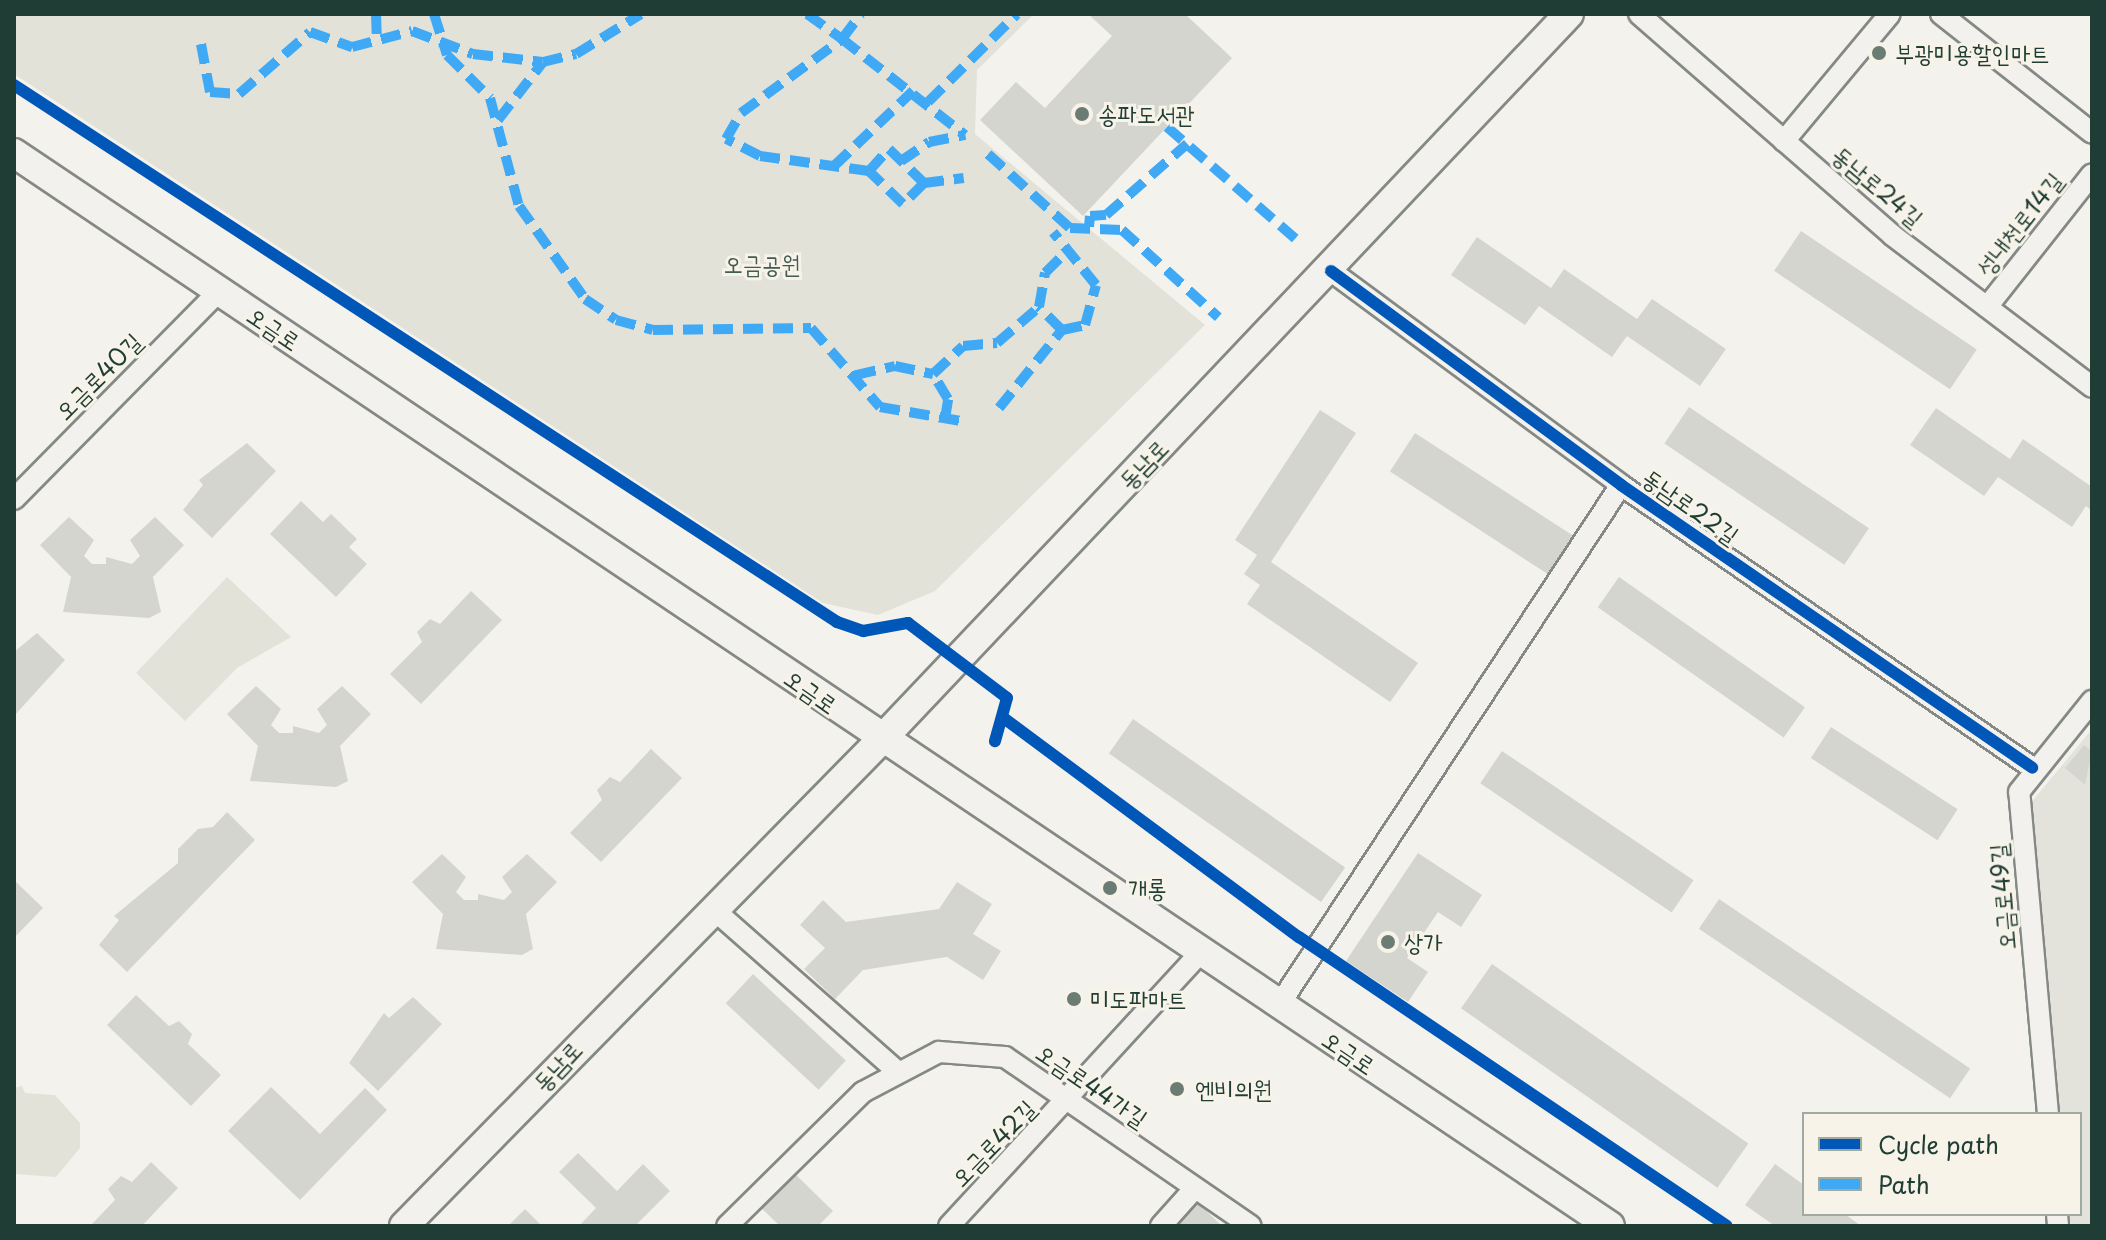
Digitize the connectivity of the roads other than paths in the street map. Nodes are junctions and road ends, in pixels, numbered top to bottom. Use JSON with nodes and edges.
{"nodes":[{"id":1,"x":1569,"y":14,"type":"edge"},
{"id":2,"x":1639,"y":14,"type":"edge"},
{"id":3,"x":1890,"y":14,"type":"edge"},
{"id":4,"x":1941,"y":14,"type":"edge"},
{"id":5,"x":2092,"y":133,"type":"edge"},
{"id":6,"x":1784,"y":141,"type":"junction"},
{"id":7,"x":14,"y":153,"type":"edge"},
{"id":8,"x":2092,"y":174,"type":"edge"},
{"id":9,"x":1331,"y":271,"type":"junction"},
{"id":10,"x":219,"y":291,"type":"junction"},
{"id":11,"x":1987,"y":307,"type":"junction"},
{"id":12,"x":2092,"y":387,"type":"edge"},
{"id":13,"x":1621,"y":485,"type":"junction"},
{"id":14,"x":14,"y":499,"type":"edge"},
{"id":15,"x":2092,"y":701,"type":"edge"},
{"id":16,"x":881,"y":740,"type":"junction"},
{"id":17,"x":2032,"y":768,"type":"junction"},
{"id":18,"x":712,"y":908,"type":"junction"},
{"id":19,"x":1201,"y":952,"type":"junction"},
{"id":20,"x":1279,"y":1005,"type":"junction"},
{"id":21,"x":898,"y":1072,"type":"junction"},
{"id":22,"x":1069,"y":1101,"type":"junction"},
{"id":23,"x":2048,"y":1112,"type":"edge"},
{"id":24,"x":1195,"y":1188,"type":"junction"},
{"id":25,"x":1605,"y":1225,"type":"edge"},
{"id":26,"x":404,"y":1226,"type":"edge"},
{"id":27,"x":727,"y":1226,"type":"edge"},
{"id":28,"x":949,"y":1226,"type":"edge"},
{"id":29,"x":1161,"y":1226,"type":"edge"},
{"id":30,"x":1251,"y":1226,"type":"edge"}],
"edges":[{"from":1,"to":9,"type":"main road","name":"동남로"},
{"from":2,"to":6,"type":"street","name":"동남로24길"},
{"from":3,"to":6,"type":"street"},
{"from":4,"to":5,"type":"street"},
{"from":6,"to":11,"type":"street","name":"동남로24길"},
{"from":7,"to":10,"type":"main road","name":"오금로"},
{"from":8,"to":11,"type":"street","name":"성내천로14길"},
{"from":9,"to":13,"type":"street","name":"동남로22길"},
{"from":9,"to":16,"type":"main road","name":"동남로"},
{"from":10,"to":14,"type":"street","name":"오금로40길"},
{"from":10,"to":16,"type":"main road","name":"오금로"},
{"from":11,"to":12,"type":"street","name":"동남로24길"},
{"from":13,"to":17,"type":"street","name":"동남로22길"},
{"from":13,"to":20,"type":"street"},
{"from":15,"to":17,"type":"street","name":"오금로49길"},
{"from":16,"to":18,"type":"main road","name":"동남로"},
{"from":16,"to":19,"type":"main road","name":"오금로"},
{"from":17,"to":23,"type":"street","name":"오금로49길"},
{"from":18,"to":21,"type":"street"},
{"from":18,"to":26,"type":"main road","name":"동남로"},
{"from":19,"to":20,"type":"main road","name":"오금로"},
{"from":19,"to":22,"type":"street","name":"오금로42길"},
{"from":20,"to":25,"type":"main road","name":"오금로"},
{"from":21,"to":22,"type":"street","name":"오금로44가길"},
{"from":21,"to":27,"type":"street","name":"오금로44가길"},
{"from":22,"to":24,"type":"street","name":"오금로44가길"},
{"from":22,"to":28,"type":"street","name":"오금로42길"},
{"from":24,"to":29,"type":"street"},
{"from":24,"to":30,"type":"street","name":"오금로44가길"}]}
